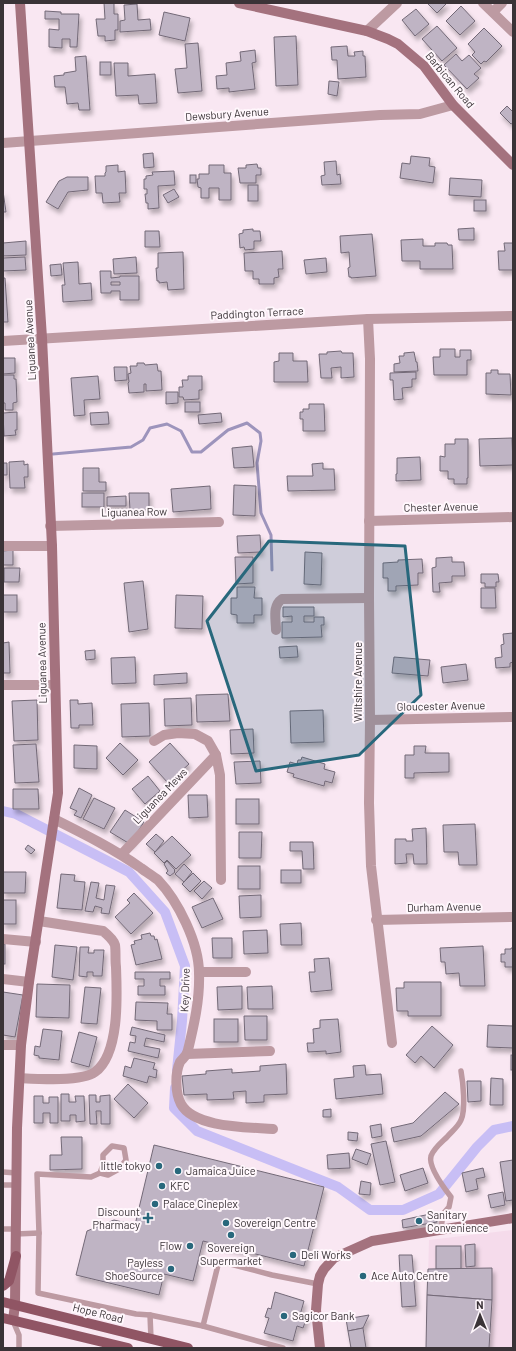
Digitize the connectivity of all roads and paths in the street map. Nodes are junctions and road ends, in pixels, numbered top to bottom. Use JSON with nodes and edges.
{"nodes":[{"id":1,"x":20,"y":3,"type":"edge"},
{"id":2,"x":239,"y":3,"type":"edge"},
{"id":3,"x":397,"y":3,"type":"edge"},
{"id":4,"x":483,"y":3,"type":"edge"},
{"id":5,"x":502,"y":3,"type":"edge"},
{"id":6,"x":492,"y":12,"type":"junction"},
{"id":7,"x":367,"y":31,"type":"junction"},
{"id":8,"x":513,"y":32,"type":"edge"},
{"id":9,"x":453,"y":105,"type":"junction"},
{"id":10,"x":30,"y":141,"type":"junction"},
{"id":11,"x":3,"y":143,"type":"edge"},
{"id":12,"x":513,"y":165,"type":"edge"},
{"id":13,"x":513,"y":316,"type":"edge"},
{"id":14,"x":368,"y":319,"type":"junction"},
{"id":15,"x":42,"y":338,"type":"junction"},
{"id":16,"x":3,"y":340,"type":"edge"},
{"id":17,"x":513,"y":517,"type":"edge"},
{"id":18,"x":369,"y":520,"type":"junction"},
{"id":19,"x":219,"y":522,"type":"dead end"},
{"id":20,"x":50,"y":526,"type":"junction"},
{"id":21,"x":3,"y":546,"type":"edge"},
{"id":22,"x":52,"y":546,"type":"junction"},
{"id":23,"x":369,"y":598,"type":"junction"},
{"id":24,"x":276,"y":630,"type":"dead end"},
{"id":25,"x":3,"y":685,"type":"edge"},
{"id":26,"x":55,"y":686,"type":"junction"},
{"id":27,"x":513,"y":717,"type":"edge"},
{"id":28,"x":370,"y":720,"type":"junction"},
{"id":29,"x":154,"y":741,"type":"dead end"},
{"id":30,"x":216,"y":755,"type":"junction"},
{"id":31,"x":54,"y":821,"type":"junction"},
{"id":32,"x":122,"y":854,"type":"junction"},
{"id":33,"x":221,"y":880,"type":"dead end"},
{"id":34,"x":513,"y":917,"type":"edge"},
{"id":35,"x":376,"y":920,"type":"junction"},
{"id":36,"x":39,"y":921,"type":"junction"},
{"id":37,"x":3,"y":939,"type":"edge"},
{"id":38,"x":36,"y":942,"type":"junction"},
{"id":39,"x":199,"y":972,"type":"junction"},
{"id":40,"x":246,"y":972,"type":"dead end"},
{"id":41,"x":3,"y":979,"type":"edge"},
{"id":42,"x":29,"y":982,"type":"junction"},
{"id":43,"x":392,"y":1043,"type":"dead end"},
{"id":44,"x":3,"y":1045,"type":"edge"},
{"id":45,"x":21,"y":1045,"type":"junction"},
{"id":46,"x":270,"y":1051,"type":"dead end"},
{"id":47,"x":187,"y":1054,"type":"junction"},
{"id":48,"x":461,"y":1071,"type":"dead end"},
{"id":49,"x":20,"y":1078,"type":"junction"},
{"id":50,"x":274,"y":1129,"type":"dead end"},
{"id":51,"x":3,"y":1172,"type":"edge"},
{"id":52,"x":17,"y":1173,"type":"junction"},
{"id":53,"x":100,"y":1173,"type":"junction"},
{"id":54,"x":3,"y":1185,"type":"edge"},
{"id":55,"x":17,"y":1185,"type":"junction"},
{"id":56,"x":513,"y":1218,"type":"edge"},
{"id":57,"x":3,"y":1229,"type":"edge"},
{"id":58,"x":441,"y":1229,"type":"junction"},
{"id":59,"x":16,"y":1232,"type":"junction"},
{"id":60,"x":39,"y":1233,"type":"junction"},
{"id":61,"x":16,"y":1256,"type":"junction"},
{"id":62,"x":318,"y":1284,"type":"junction"},
{"id":63,"x":3,"y":1286,"type":"edge"},
{"id":64,"x":3,"y":1302,"type":"edge"},
{"id":65,"x":14,"y":1305,"type":"junction"},
{"id":66,"x":150,"y":1315,"type":"junction"},
{"id":67,"x":8,"y":1319,"type":"edge"},
{"id":68,"x":203,"y":1326,"type":"junction"},
{"id":69,"x":151,"y":1339,"type":"junction"},
{"id":70,"x":19,"y":1348,"type":"edge"},
{"id":71,"x":128,"y":1348,"type":"edge"},
{"id":72,"x":188,"y":1348,"type":"edge"},
{"id":73,"x":283,"y":1348,"type":"edge"},
{"id":74,"x":320,"y":1348,"type":"edge"}],
"edges":[{"from":1,"to":10,"type":"main road","name":"Liguanea Avenue"},
{"from":2,"to":7,"type":"main road","name":"Barbican Road"},
{"from":3,"to":7,"type":"street"},
{"from":4,"to":6,"type":"street"},
{"from":5,"to":6,"type":"street"},
{"from":6,"to":8,"type":"street"},
{"from":7,"to":9,"type":"main road","name":"Barbican Road"},
{"from":9,"to":10,"type":"street","name":"Dewsbury Avenue"},
{"from":9,"to":12,"type":"main road","name":"Barbican Road"},
{"from":10,"to":11,"type":"street","name":"Dewsbury Avenue"},
{"from":10,"to":15,"type":"main road","name":"Liguanea Avenue"},
{"from":13,"to":14,"type":"street","name":"Paddington Terrace"},
{"from":14,"to":15,"type":"street","name":"Paddington Terrace"},
{"from":14,"to":18,"type":"street","name":"Wiltshire Avenue"},
{"from":15,"to":16,"type":"street","name":"Paddington Terrace"},
{"from":15,"to":20,"type":"main road","name":"Liguanea Avenue"},
{"from":17,"to":18,"type":"street","name":"Chester Avenue"},
{"from":18,"to":23,"type":"street","name":"Wiltshire Avenue"},
{"from":19,"to":20,"type":"street","name":"Liguanea Row"},
{"from":20,"to":22,"type":"main road","name":"Liguanea Avenue"},
{"from":21,"to":22,"type":"street"},
{"from":22,"to":26,"type":"main road","name":"Liguanea Avenue"},
{"from":23,"to":24,"type":"street"},
{"from":23,"to":28,"type":"street","name":"Wiltshire Avenue"},
{"from":25,"to":26,"type":"street"},
{"from":26,"to":31,"type":"main road","name":"Liguanea Avenue"},
{"from":27,"to":28,"type":"street","name":"Gloucester Avenue"},
{"from":28,"to":35,"type":"street","name":"Wiltshire Avenue"},
{"from":29,"to":30,"type":"street"},
{"from":30,"to":32,"type":"street","name":"Liguanea Mews"},
{"from":30,"to":33,"type":"street"},
{"from":31,"to":32,"type":"street","name":"Key Drive"},
{"from":31,"to":36,"type":"main road","name":"Liguanea Avenue"},
{"from":32,"to":39,"type":"street","name":"Key Drive"},
{"from":34,"to":35,"type":"street","name":"Durham Avenue"},
{"from":35,"to":43,"type":"street","name":"Wiltshire Avenue"},
{"from":36,"to":38,"type":"main road","name":"Liguanea Avenue"},
{"from":36,"to":49,"type":"street"},
{"from":37,"to":38,"type":"street"},
{"from":38,"to":42,"type":"main road","name":"Liguanea Avenue"},
{"from":39,"to":40,"type":"street"},
{"from":39,"to":47,"type":"street","name":"Key Drive"},
{"from":41,"to":42,"type":"street"},
{"from":42,"to":45,"type":"main road","name":"Liguanea Avenue"},
{"from":44,"to":45,"type":"street"},
{"from":45,"to":49,"type":"main road","name":"Liguanea Avenue"},
{"from":46,"to":47,"type":"street"},
{"from":47,"to":50,"type":"street","name":"Key Drive"},
{"from":48,"to":58,"type":"lane"},
{"from":49,"to":52,"type":"main road","name":"Liguanea Avenue"},
{"from":51,"to":52,"type":"lane"},
{"from":52,"to":55,"type":"main road","name":"Liguanea Avenue"},
{"from":53,"to":53,"type":"lane"},
{"from":53,"to":60,"type":"lane"},
{"from":54,"to":55,"type":"lane"},
{"from":55,"to":59,"type":"main road","name":"Liguanea Avenue"},
{"from":56,"to":58,"type":"main road"},
{"from":57,"to":59,"type":"lane"},
{"from":58,"to":62,"type":"main road"},
{"from":59,"to":60,"type":"lane"},
{"from":59,"to":61,"type":"main road","name":"Liguanea Avenue"},
{"from":60,"to":66,"type":"lane"},
{"from":61,"to":63,"type":"main road"},
{"from":61,"to":65,"type":"main road","name":"Liguanea Avenue"},
{"from":62,"to":68,"type":"lane"},
{"from":62,"to":74,"type":"main road"},
{"from":64,"to":65,"type":"main road","name":"Hope Road"},
{"from":65,"to":67,"type":"main road","name":"Liguanea Avenue"},
{"from":65,"to":69,"type":"main road","name":"Hope Road"},
{"from":66,"to":68,"type":"lane"},
{"from":66,"to":69,"type":"lane"},
{"from":67,"to":70,"type":"lane"},
{"from":67,"to":71,"type":"main road"},
{"from":68,"to":73,"type":"lane"},
{"from":69,"to":72,"type":"main road","name":"Hope Road"}]}
